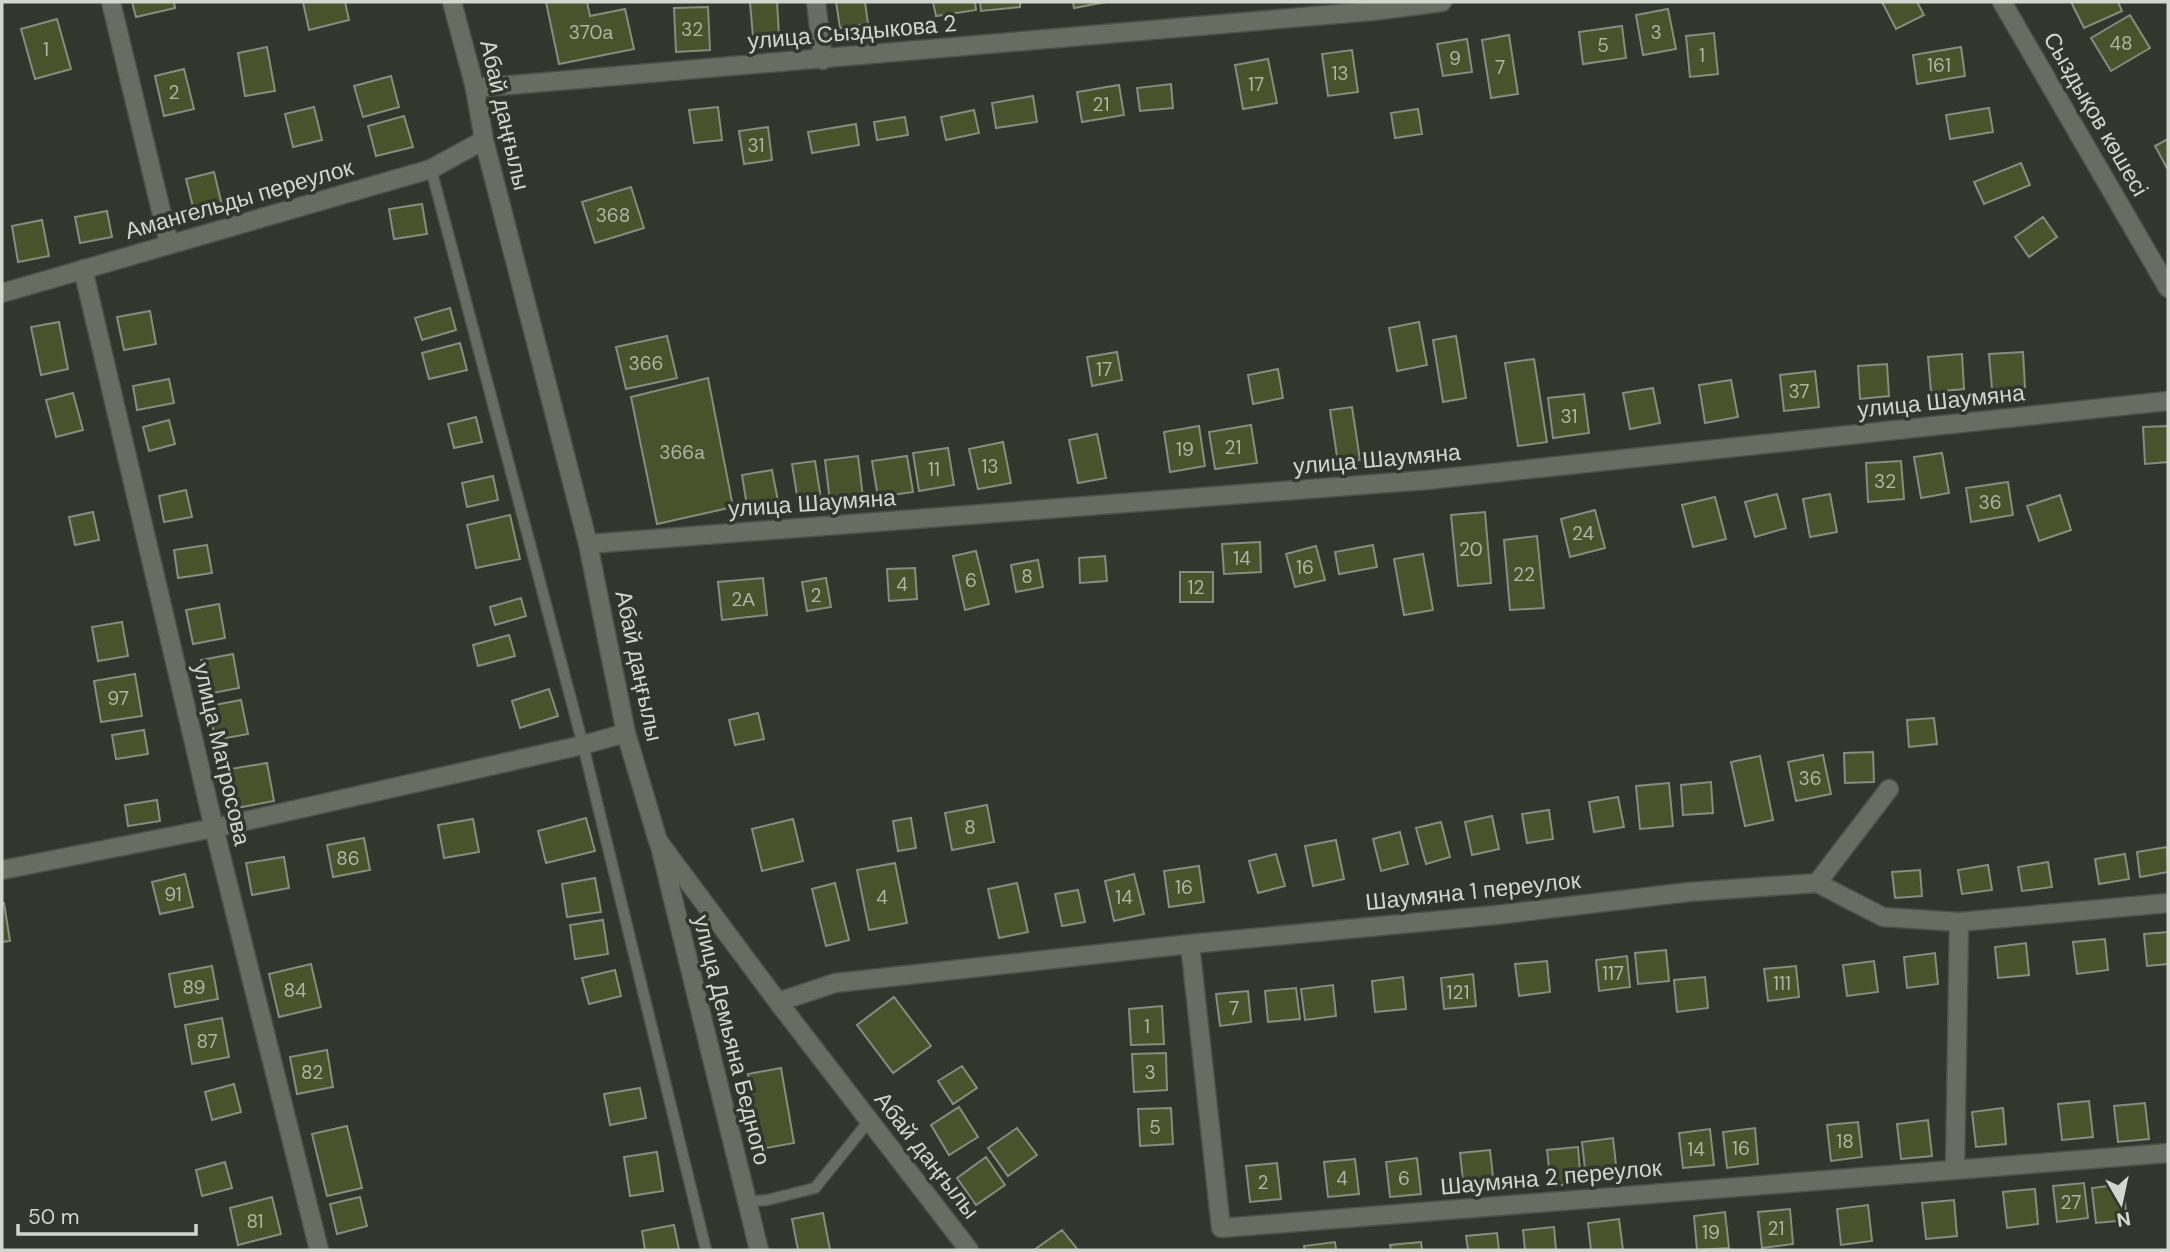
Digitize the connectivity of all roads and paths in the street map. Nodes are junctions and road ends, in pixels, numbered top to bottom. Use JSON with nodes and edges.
{"nodes":[{"id":1,"x":111,"y":2,"type":"edge"},
{"id":2,"x":452,"y":2,"type":"edge"},
{"id":3,"x":816,"y":2,"type":"edge"},
{"id":4,"x":1442,"y":2,"type":"edge"},
{"id":5,"x":2002,"y":2,"type":"edge"},
{"id":6,"x":823,"y":60,"type":"junction"},
{"id":7,"x":475,"y":88,"type":"junction"},
{"id":8,"x":484,"y":140,"type":"junction"},
{"id":9,"x":431,"y":169,"type":"junction"},
{"id":10,"x":169,"y":244,"type":"junction"},
{"id":11,"x":83,"y":269,"type":"junction"},
{"id":12,"x":2168,"y":288,"type":"edge"},
{"id":13,"x":2,"y":293,"type":"edge"},
{"id":14,"x":2168,"y":401,"type":"edge"},
{"id":15,"x":589,"y":544,"type":"junction"},
{"id":16,"x":626,"y":733,"type":"junction"},
{"id":17,"x":583,"y":745,"type":"junction"},
{"id":18,"x":1889,"y":789,"type":"dead end"},
{"id":19,"x":214,"y":828,"type":"junction"},
{"id":20,"x":658,"y":841,"type":"junction"},
{"id":21,"x":2,"y":870,"type":"edge"},
{"id":22,"x":1817,"y":883,"type":"junction"},
{"id":23,"x":2168,"y":903,"type":"edge"},
{"id":24,"x":1959,"y":922,"type":"junction"},
{"id":25,"x":1190,"y":944,"type":"junction"},
{"id":26,"x":778,"y":1002,"type":"junction"},
{"id":27,"x":869,"y":1121,"type":"junction"},
{"id":28,"x":2168,"y":1153,"type":"edge"},
{"id":29,"x":1955,"y":1169,"type":"junction"},
{"id":30,"x":747,"y":1202,"type":"junction"},
{"id":31,"x":319,"y":1250,"type":"edge"},
{"id":32,"x":706,"y":1250,"type":"edge"},
{"id":33,"x":759,"y":1250,"type":"edge"},
{"id":34,"x":969,"y":1250,"type":"edge"}],
"edges":[{"from":1,"to":10,"type":"street"},
{"from":2,"to":7,"type":"street","name":"Абай даңғылы"},
{"from":3,"to":6,"type":"street"},
{"from":4,"to":6,"type":"street","name":"улица Сыздыкова 2"},
{"from":5,"to":12,"type":"street","name":"Сыздықов көшесі"},
{"from":6,"to":7,"type":"street","name":"улица Сыздыкова 2"},
{"from":7,"to":8,"type":"street","name":"Абай даңғылы"},
{"from":8,"to":9,"type":"street","name":"Амангельды переулок"},
{"from":8,"to":15,"type":"street","name":"Абай даңғылы"},
{"from":9,"to":10,"type":"street","name":"Амангельды переулок"},
{"from":9,"to":17,"type":"lane"},
{"from":10,"to":11,"type":"street","name":"Амангельды переулок"},
{"from":11,"to":13,"type":"street","name":"Амангельды переулок"},
{"from":11,"to":19,"type":"street","name":"улица Матросова"},
{"from":14,"to":15,"type":"street","name":"улица Шаумяна"},
{"from":15,"to":16,"type":"street","name":"Абай даңғылы"},
{"from":16,"to":17,"type":"street"},
{"from":16,"to":20,"type":"street","name":"Абай даңғылы"},
{"from":17,"to":19,"type":"street"},
{"from":17,"to":32,"type":"lane"},
{"from":18,"to":22,"type":"street"},
{"from":19,"to":21,"type":"street"},
{"from":19,"to":31,"type":"street","name":"улица Матросова"},
{"from":20,"to":26,"type":"street","name":"Абай даңғылы"},
{"from":20,"to":30,"type":"street","name":"улица Демьяна Бедного"},
{"from":22,"to":24,"type":"street"},
{"from":22,"to":25,"type":"street","name":"Шаумяна 1 переулок"},
{"from":23,"to":24,"type":"street"},
{"from":24,"to":29,"type":"street"},
{"from":25,"to":26,"type":"street","name":"Шаумяна 1 переулок"},
{"from":25,"to":29,"type":"street","name":"Шаумяна 2 переулок"},
{"from":26,"to":27,"type":"street","name":"Абай даңғылы"},
{"from":27,"to":30,"type":"lane"},
{"from":27,"to":34,"type":"street","name":"Абай даңғылы"},
{"from":28,"to":29,"type":"street","name":"Шаумяна 2 переулок"},
{"from":30,"to":33,"type":"street","name":"улица Демьяна Бедного"}]}
